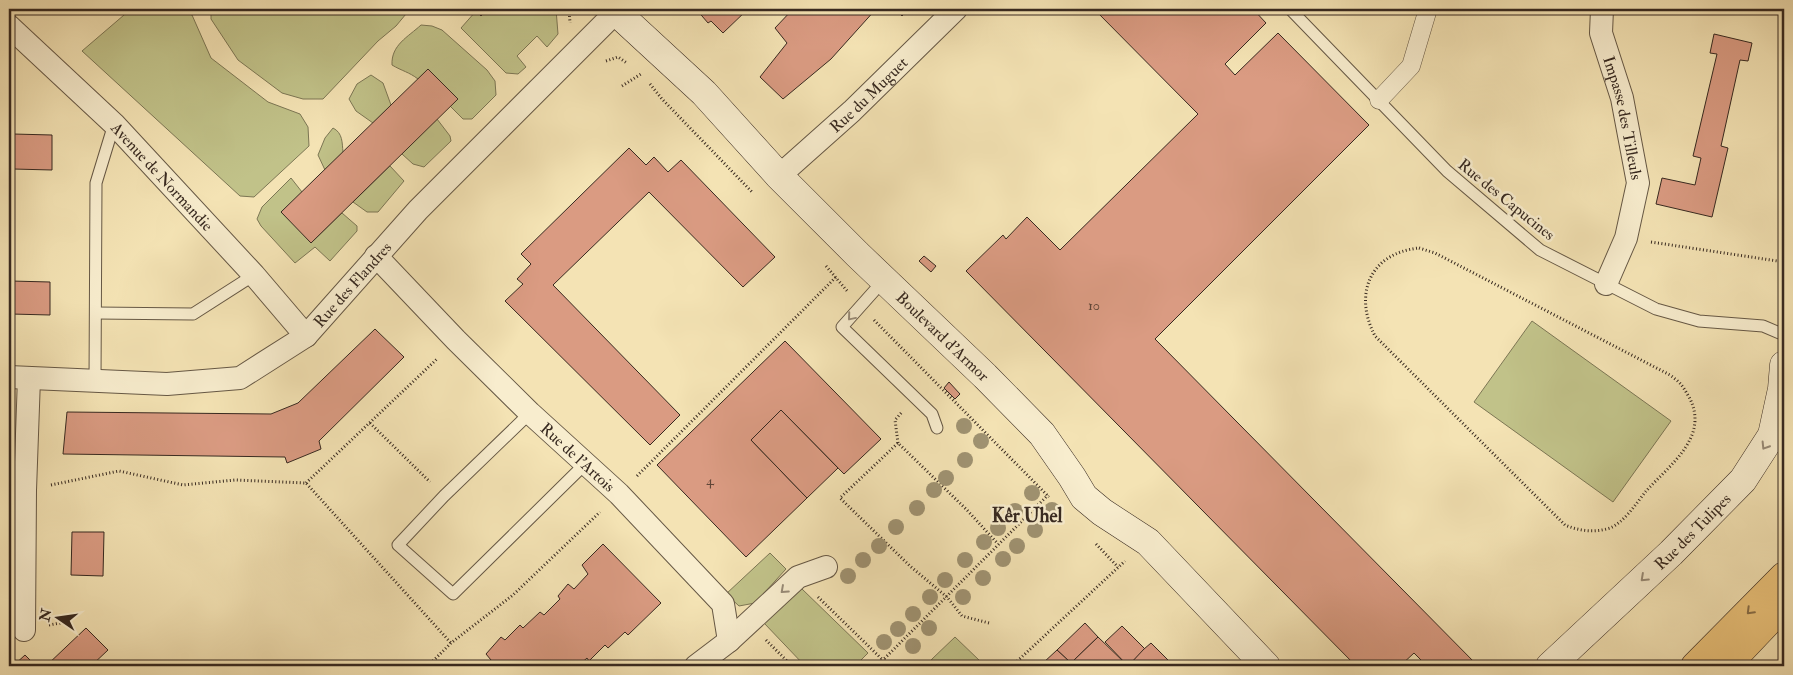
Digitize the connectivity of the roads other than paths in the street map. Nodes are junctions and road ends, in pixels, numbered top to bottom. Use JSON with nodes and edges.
{"nodes":[{"id":1,"x":956,"y":9,"type":"edge"},
{"id":2,"x":1290,"y":9,"type":"edge"},
{"id":3,"x":1428,"y":9,"type":"edge"},
{"id":4,"x":1602,"y":9,"type":"edge"},
{"id":5,"x":615,"y":10,"type":"edge"},
{"id":6,"x":9,"y":26,"type":"edge"},
{"id":7,"x":1379,"y":100,"type":"junction"},
{"id":8,"x":114,"y":124,"type":"junction"},
{"id":9,"x":779,"y":176,"type":"junction"},
{"id":10,"x":376,"y":256,"type":"junction"},
{"id":11,"x":254,"y":275,"type":"junction"},
{"id":12,"x":884,"y":281,"type":"junction"},
{"id":13,"x":1606,"y":284,"type":"junction"},
{"id":14,"x":96,"y":313,"type":"junction"},
{"id":15,"x":1784,"y":335,"type":"edge"},
{"id":16,"x":306,"y":336,"type":"junction"},
{"id":17,"x":1784,"y":365,"type":"edge"},
{"id":18,"x":19,"y":378,"type":"edge"},
{"id":19,"x":95,"y":382,"type":"junction"},
{"id":20,"x":530,"y":413,"type":"junction"},
{"id":21,"x":937,"y":428,"type":"dead end"},
{"id":22,"x":586,"y":463,"type":"junction"},
{"id":23,"x":826,"y":567,"type":"dead end"},
{"id":24,"x":1784,"y":576,"type":"edge"},
{"id":25,"x":1784,"y":605,"type":"edge"},
{"id":26,"x":24,"y":630,"type":"dead end"},
{"id":27,"x":729,"y":641,"type":"junction"},
{"id":28,"x":696,"y":666,"type":"edge"},
{"id":29,"x":1266,"y":666,"type":"edge"},
{"id":30,"x":1550,"y":666,"type":"edge"},
{"id":31,"x":1695,"y":666,"type":"edge"},
{"id":32,"x":1726,"y":666,"type":"edge"}],
"edges":[{"from":1,"to":9,"type":"street","name":"Rue du Muguet"},
{"from":2,"to":7,"type":"lane","name":"Rue des Capucines"},
{"from":3,"to":7,"type":"street"},
{"from":4,"to":13,"type":"street","name":"Impasse des Tilleuls"},
{"from":5,"to":9,"type":"main road","name":"Boulevard d'Armor"},
{"from":5,"to":10,"type":"street","name":"Rue des Flandres"},
{"from":6,"to":8,"type":"street","name":"Avenue de Normandie"},
{"from":7,"to":13,"type":"lane","name":"Rue des Capucines"},
{"from":8,"to":11,"type":"street","name":"Avenue de Normandie"},
{"from":8,"to":14,"type":"lane"},
{"from":9,"to":12,"type":"main road","name":"Boulevard d'Armor"},
{"from":10,"to":16,"type":"street","name":"Rue des Flandres"},
{"from":10,"to":20,"type":"street","name":"Rue de l'Artois"},
{"from":11,"to":14,"type":"lane"},
{"from":11,"to":16,"type":"street","name":"Avenue de Normandie"},
{"from":12,"to":21,"type":"lane","one_way":true},
{"from":12,"to":29,"type":"main road","name":"Boulevard d'Armor"},
{"from":13,"to":15,"type":"lane","name":"Rue des Capucines"},
{"from":14,"to":19,"type":"lane"},
{"from":16,"to":19,"type":"street","name":"Rue des Flandres"},
{"from":17,"to":30,"type":"main road","name":"Rue des Tulipes","one_way":true},
{"from":18,"to":19,"type":"street","name":"Rue des Flandres"},
{"from":18,"to":26,"type":"street"},
{"from":20,"to":22,"type":"street","name":"Rue de l'Artois"},
{"from":20,"to":22,"type":"lane"},
{"from":22,"to":27,"type":"street","name":"Rue de l'Artois"},
{"from":23,"to":27,"type":"street","one_way":true},
{"from":24,"to":31,"type":"main road","one_way":true},
{"from":25,"to":32,"type":"main road"},
{"from":27,"to":28,"type":"street"}]}
